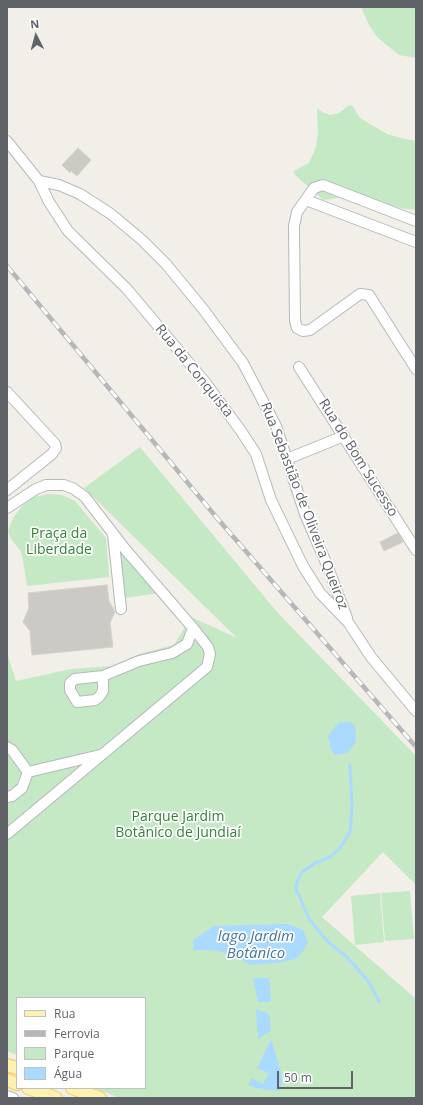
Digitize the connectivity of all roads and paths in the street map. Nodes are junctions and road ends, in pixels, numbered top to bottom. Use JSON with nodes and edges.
{"nodes":[{"id":1,"x":7,"y":141,"type":"edge"},
{"id":2,"x":39,"y":181,"type":"junction"},
{"id":3,"x":306,"y":200,"type":"junction"},
{"id":4,"x":416,"y":221,"type":"edge"},
{"id":5,"x":416,"y":242,"type":"edge"},
{"id":6,"x":300,"y":367,"type":"dead end"},
{"id":7,"x":416,"y":369,"type":"edge"},
{"id":8,"x":7,"y":392,"type":"edge"},
{"id":9,"x":344,"y":436,"type":"junction"},
{"id":10,"x":287,"y":459,"type":"junction"},
{"id":11,"x":7,"y":490,"type":"edge"},
{"id":12,"x":7,"y":508,"type":"edge"},
{"id":13,"x":113,"y":534,"type":"junction"},
{"id":14,"x":416,"y":550,"type":"edge"},
{"id":15,"x":121,"y":609,"type":"dead end"},
{"id":16,"x":348,"y":622,"type":"junction"},
{"id":17,"x":193,"y":628,"type":"junction"},
{"id":18,"x":103,"y":676,"type":"dead end"},
{"id":19,"x":416,"y":712,"type":"edge"},
{"id":20,"x":7,"y":747,"type":"edge"},
{"id":21,"x":104,"y":754,"type":"junction"},
{"id":22,"x":28,"y":772,"type":"junction"},
{"id":23,"x":7,"y":797,"type":"edge"},
{"id":24,"x":7,"y":834,"type":"edge"},
{"id":25,"x":31,"y":1089,"type":"edge"},
{"id":26,"x":75,"y":1089,"type":"edge"},
{"id":27,"x":7,"y":1096,"type":"edge"},
{"id":28,"x":13,"y":1098,"type":"edge"},
{"id":29,"x":56,"y":1098,"type":"edge"},
{"id":30,"x":100,"y":1098,"type":"edge"}],
"edges":[{"from":1,"to":2,"type":"street","name":"Rua da Conquista"},
{"from":2,"to":10,"type":"street","name":"Rua Sebastião de Oliveira Queiroz"},
{"from":2,"to":16,"type":"street","name":"Rua da Conquista"},
{"from":3,"to":4,"type":"street"},
{"from":3,"to":5,"type":"street"},
{"from":3,"to":7,"type":"street"},
{"from":6,"to":9,"type":"street","name":"Rua do Bom Sucesso"},
{"from":8,"to":11,"type":"street"},
{"from":9,"to":10,"type":"street"},
{"from":9,"to":14,"type":"street","name":"Rua do Bom Sucesso"},
{"from":10,"to":16,"type":"street","name":"Rua Sebastião de Oliveira Queiroz"},
{"from":12,"to":13,"type":"street"},
{"from":13,"to":15,"type":"street"},
{"from":13,"to":17,"type":"street"},
{"from":16,"to":19,"type":"street"},
{"from":17,"to":18,"type":"street"},
{"from":17,"to":21,"type":"street"},
{"from":20,"to":22,"type":"street"},
{"from":21,"to":22,"type":"street"},
{"from":21,"to":24,"type":"street"},
{"from":22,"to":23,"type":"street"},
{"from":25,"to":29,"type":"main road"},
{"from":26,"to":30,"type":"main road"},
{"from":27,"to":28,"type":"street"}]}
